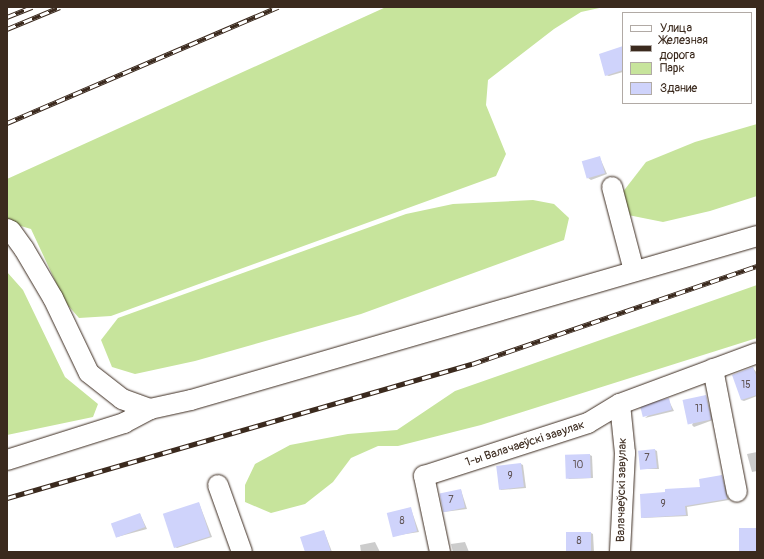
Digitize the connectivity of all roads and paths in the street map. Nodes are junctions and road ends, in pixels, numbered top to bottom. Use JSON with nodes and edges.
{"nodes":[{"id":1,"x":612,"y":187,"type":"dead end"},
{"id":2,"x":7,"y":230,"type":"edge"},
{"id":3,"x":757,"y":236,"type":"edge"},
{"id":4,"x":634,"y":271,"type":"junction"},
{"id":5,"x":757,"y":353,"type":"edge"},
{"id":6,"x":713,"y":369,"type":"junction"},
{"id":7,"x":620,"y":404,"type":"junction"},
{"id":8,"x":150,"y":409,"type":"junction"},
{"id":9,"x":7,"y":460,"type":"edge"},
{"id":10,"x":218,"y":485,"type":"dead end"},
{"id":11,"x":737,"y":492,"type":"dead end"},
{"id":12,"x":242,"y":552,"type":"edge"},
{"id":13,"x":440,"y":552,"type":"edge"},
{"id":14,"x":620,"y":552,"type":"edge"}],
"edges":[{"from":1,"to":4,"type":"street"},
{"from":2,"to":8,"type":"street"},
{"from":3,"to":4,"type":"street"},
{"from":4,"to":8,"type":"street"},
{"from":5,"to":6,"type":"street","name":"1-ы Валачаеўскі завулак"},
{"from":6,"to":7,"type":"street","name":"1-ы Валачаеўскі завулак"},
{"from":6,"to":11,"type":"street"},
{"from":7,"to":13,"type":"street","name":"1-ы Валачаеўскі завулак"},
{"from":7,"to":14,"type":"street","name":"Валачаеўскі завулак"},
{"from":8,"to":9,"type":"street"},
{"from":10,"to":12,"type":"street"}]}
